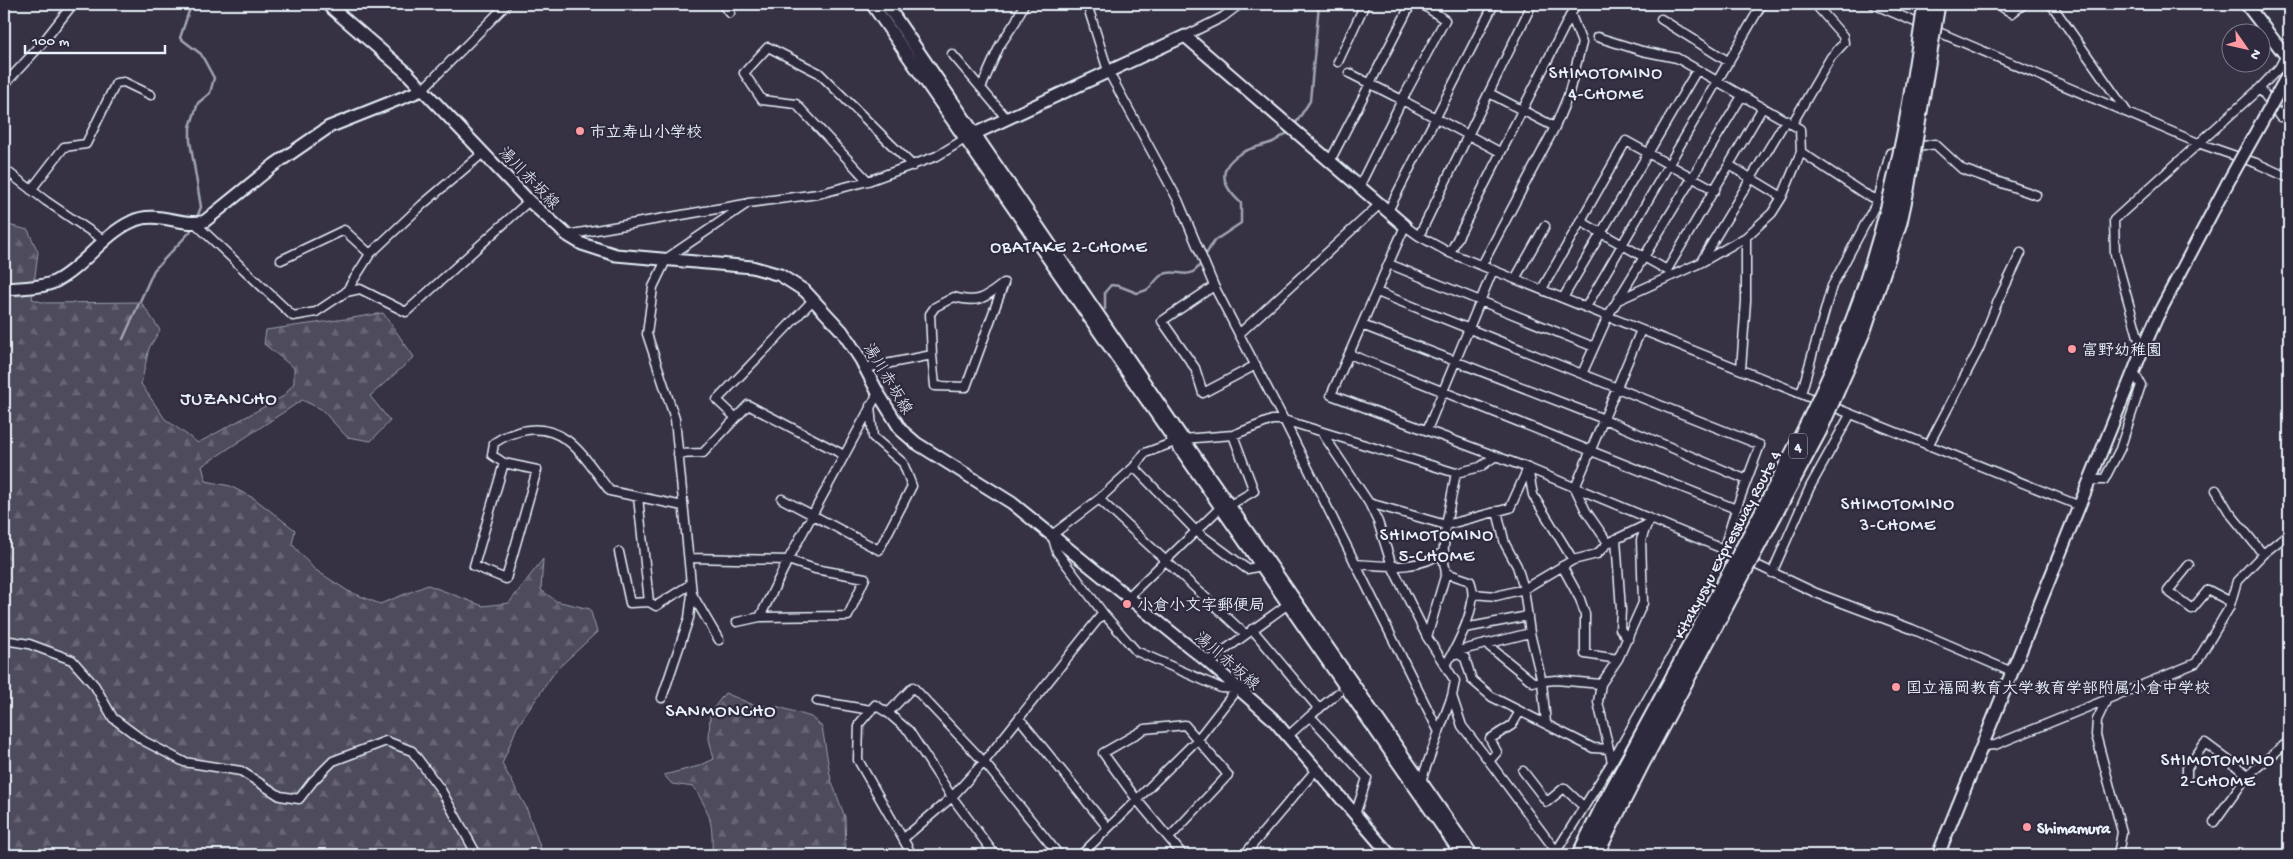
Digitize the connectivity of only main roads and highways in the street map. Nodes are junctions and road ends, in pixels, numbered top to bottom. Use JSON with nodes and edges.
{"nodes":[{"id":1,"x":1926,"y":4,"type":"edge"},
{"id":2,"x":1937,"y":4,"type":"edge"},
{"id":3,"x":1580,"y":855,"type":"edge"},
{"id":4,"x":1595,"y":855,"type":"edge"}],
"edges":[{"from":1,"to":3,"type":"highway","name":"Kitakyusyu Expressway Route 4","number":"4","bridge":true},
{"from":2,"to":4,"type":"highway","name":"Kitakyusyu Expressway Route 4","number":"4","bridge":true}]}
